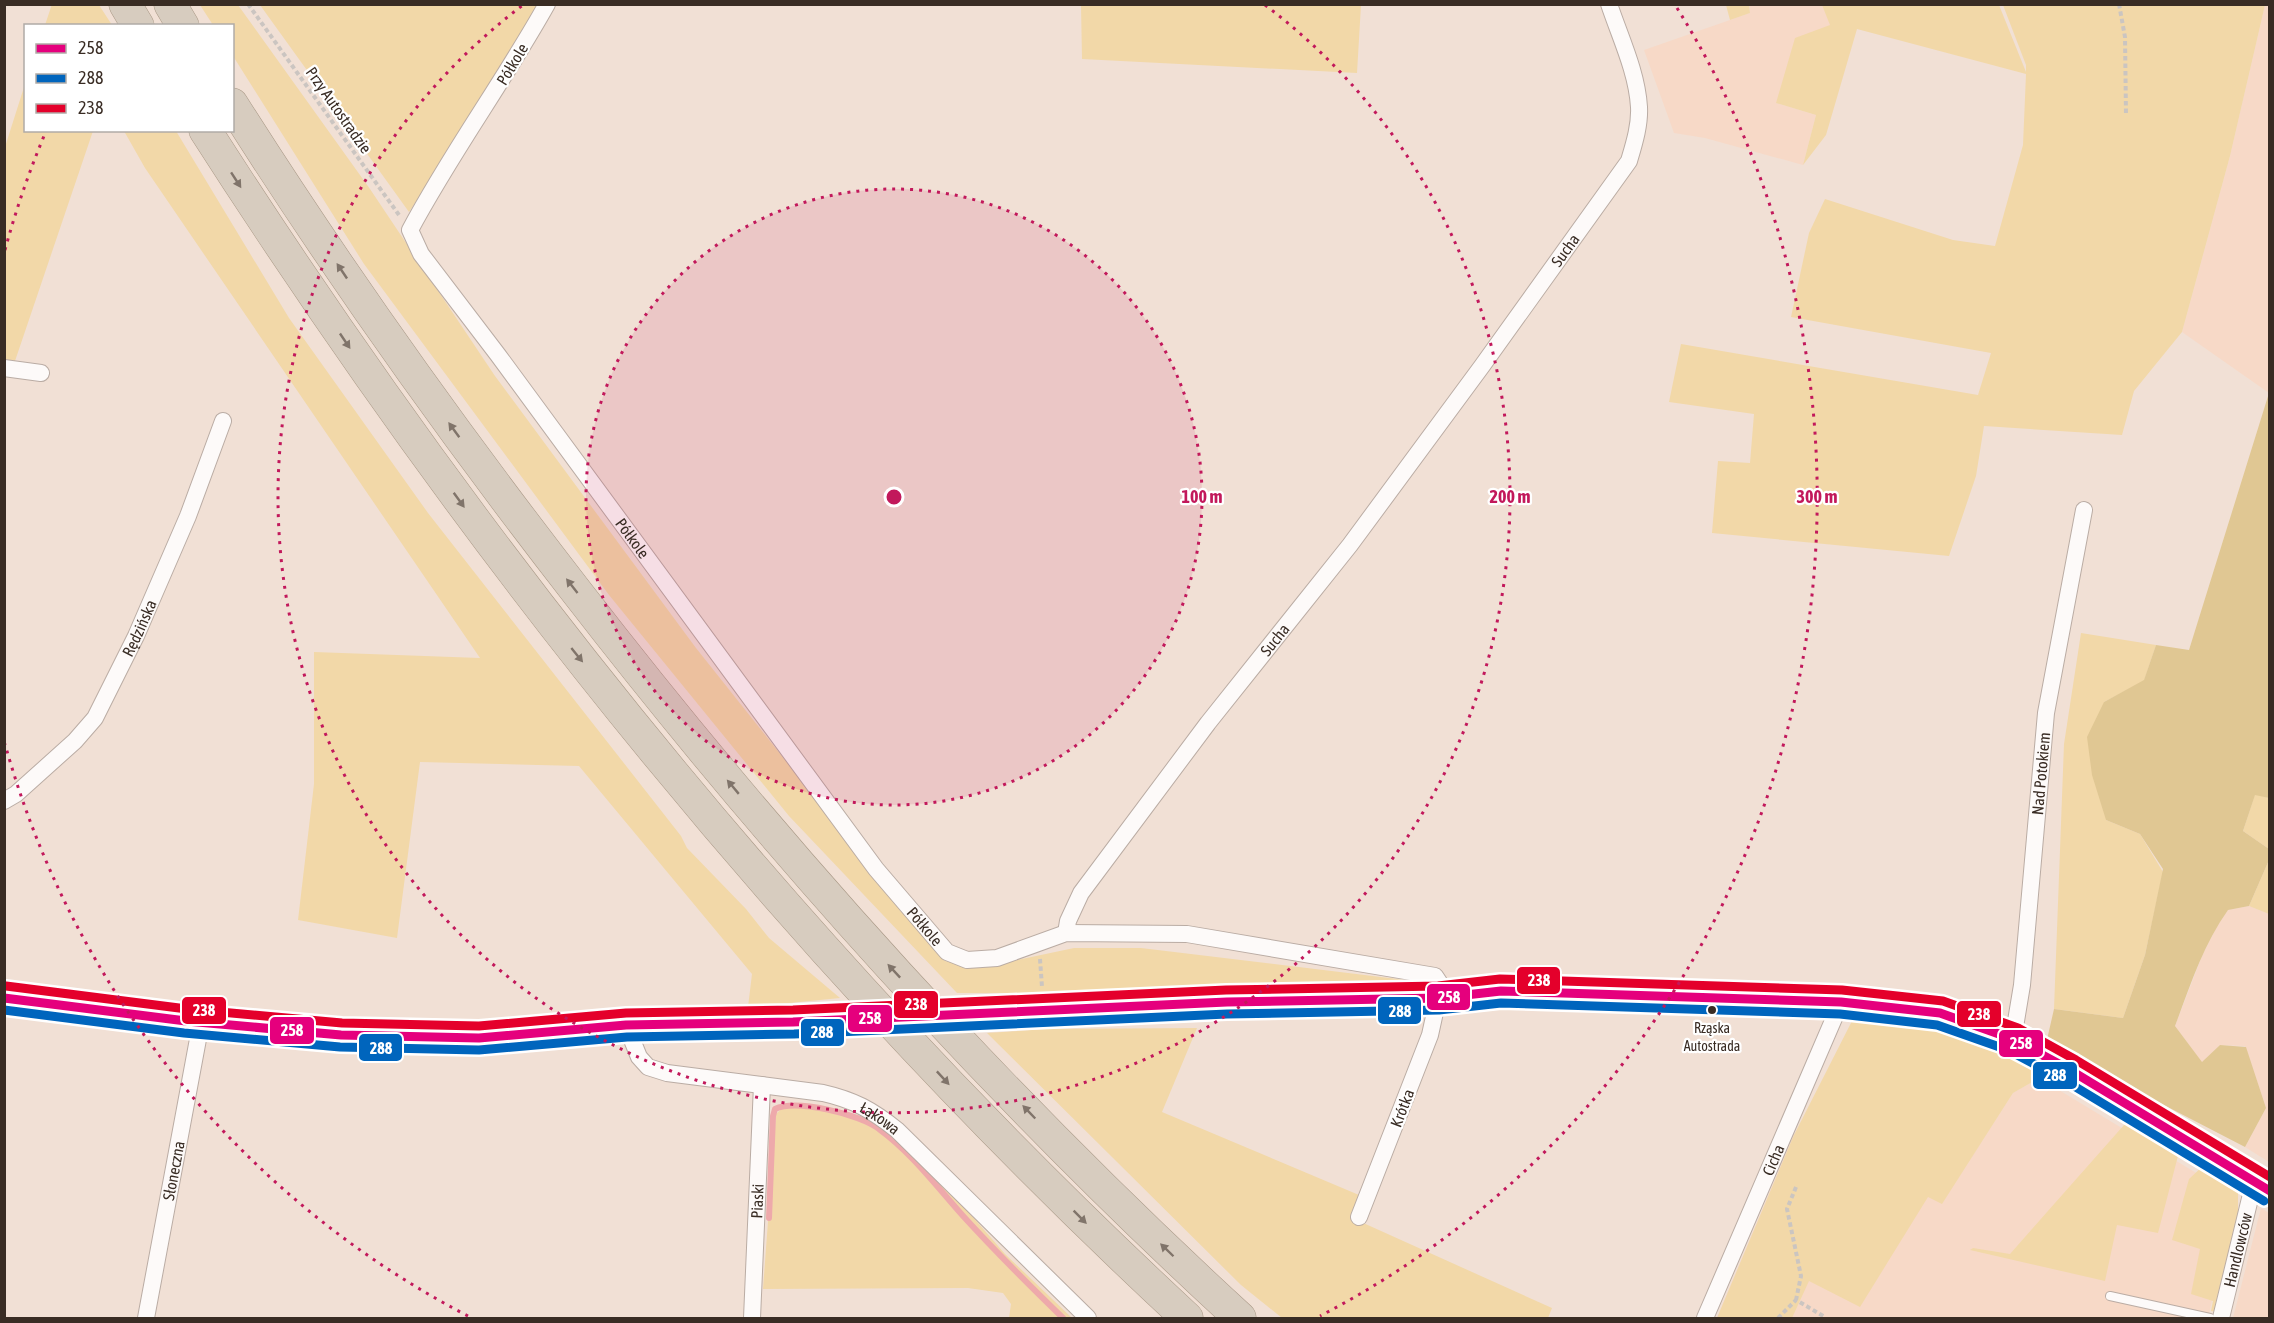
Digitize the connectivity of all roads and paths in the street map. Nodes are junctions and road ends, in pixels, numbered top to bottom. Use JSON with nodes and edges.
{"nodes":[{"id":1,"x":124,"y":4,"type":"edge"},
{"id":2,"x":170,"y":4,"type":"edge"},
{"id":3,"x":248,"y":4,"type":"edge"},
{"id":4,"x":547,"y":4,"type":"edge"},
{"id":5,"x":1610,"y":4,"type":"edge"},
{"id":6,"x":2119,"y":4,"type":"edge"},
{"id":7,"x":137,"y":24,"type":"edge"},
{"id":8,"x":182,"y":24,"type":"edge"},
{"id":9,"x":234,"y":107,"type":"edge"},
{"id":10,"x":2126,"y":115,"type":"dead end"},
{"id":11,"x":206,"y":132,"type":"edge"},
{"id":12,"x":410,"y":230,"type":"junction"},
{"id":13,"x":4,"y":368,"type":"edge"},
{"id":14,"x":41,"y":373,"type":"dead end"},
{"id":15,"x":223,"y":421,"type":"dead end"},
{"id":16,"x":2084,"y":510,"type":"dead end"},
{"id":17,"x":4,"y":801,"type":"edge"},
{"id":18,"x":1066,"y":933,"type":"junction"},
{"id":19,"x":1039,"y":943,"type":"junction"},
{"id":20,"x":4,"y":998,"type":"edge"},
{"id":21,"x":1439,"y":998,"type":"junction"},
{"id":22,"x":1841,"y":1002,"type":"junction"},
{"id":23,"x":1036,"y":1009,"type":"junction"},
{"id":24,"x":201,"y":1023,"type":"junction"},
{"id":25,"x":626,"y":1025,"type":"junction"},
{"id":26,"x":2013,"y":1040,"type":"junction"},
{"id":27,"x":762,"y":1085,"type":"junction"},
{"id":28,"x":2262,"y":1186,"type":"edge"},
{"id":29,"x":1796,"y":1187,"type":"dead end"},
{"id":30,"x":1359,"y":1217,"type":"dead end"},
{"id":31,"x":2110,"y":1296,"type":"dead end"},
{"id":32,"x":1796,"y":1300,"type":"junction"},
{"id":33,"x":1825,"y":1317,"type":"edge"},
{"id":34,"x":146,"y":1318,"type":"edge"},
{"id":35,"x":752,"y":1318,"type":"edge"},
{"id":36,"x":1088,"y":1318,"type":"edge"},
{"id":37,"x":1186,"y":1318,"type":"edge"},
{"id":38,"x":1240,"y":1318,"type":"edge"},
{"id":39,"x":1705,"y":1318,"type":"edge"},
{"id":40,"x":1778,"y":1318,"type":"edge"},
{"id":41,"x":2210,"y":1318,"type":"edge"},
{"id":42,"x":2222,"y":1318,"type":"edge"}],
"edges":[{"from":1,"to":7,"type":"highway"},
{"from":2,"to":8,"type":"highway"},
{"from":3,"to":12,"type":"path","name":"Przy Autostradzie"},
{"from":4,"to":12,"type":"street","name":"Półkole"},
{"from":5,"to":18,"type":"street","name":"Sucha"},
{"from":6,"to":10,"type":"path"},
{"from":38,"to":9,"type":"highway","one_way":true},
{"from":11,"to":37,"type":"highway","one_way":true},
{"from":12,"to":19,"type":"street","name":"Półkole"},
{"from":13,"to":14,"type":"street"},
{"from":15,"to":17,"type":"street","name":"Rędzińska"},
{"from":16,"to":26,"type":"street","name":"Nad Potokiem"},
{"from":18,"to":19,"type":"street","name":"Półkole"},
{"from":18,"to":21,"type":"street"},
{"from":19,"to":23,"type":"path"},
{"from":20,"to":24,"type":"street"},
{"from":21,"to":22,"type":"street"},
{"from":21,"to":23,"type":"street"},
{"from":21,"to":30,"type":"street","name":"Krótka"},
{"from":22,"to":26,"type":"street"},
{"from":22,"to":39,"type":"street","name":"Cicha"},
{"from":23,"to":25,"type":"street","bridge":true},
{"from":24,"to":25,"type":"street"},
{"from":24,"to":34,"type":"street","name":"Słoneczna"},
{"from":25,"to":27,"type":"street","name":"Łąkowa"},
{"from":26,"to":28,"type":"street"},
{"from":27,"to":35,"type":"street","name":"Piaski"},
{"from":27,"to":36,"type":"street","name":"Łąkowa"},
{"from":28,"to":42,"type":"street","name":"Handlowców"},
{"from":29,"to":32,"type":"path"},
{"from":31,"to":41,"type":"lane"},
{"from":32,"to":33,"type":"path"},
{"from":32,"to":40,"type":"path"}]}
